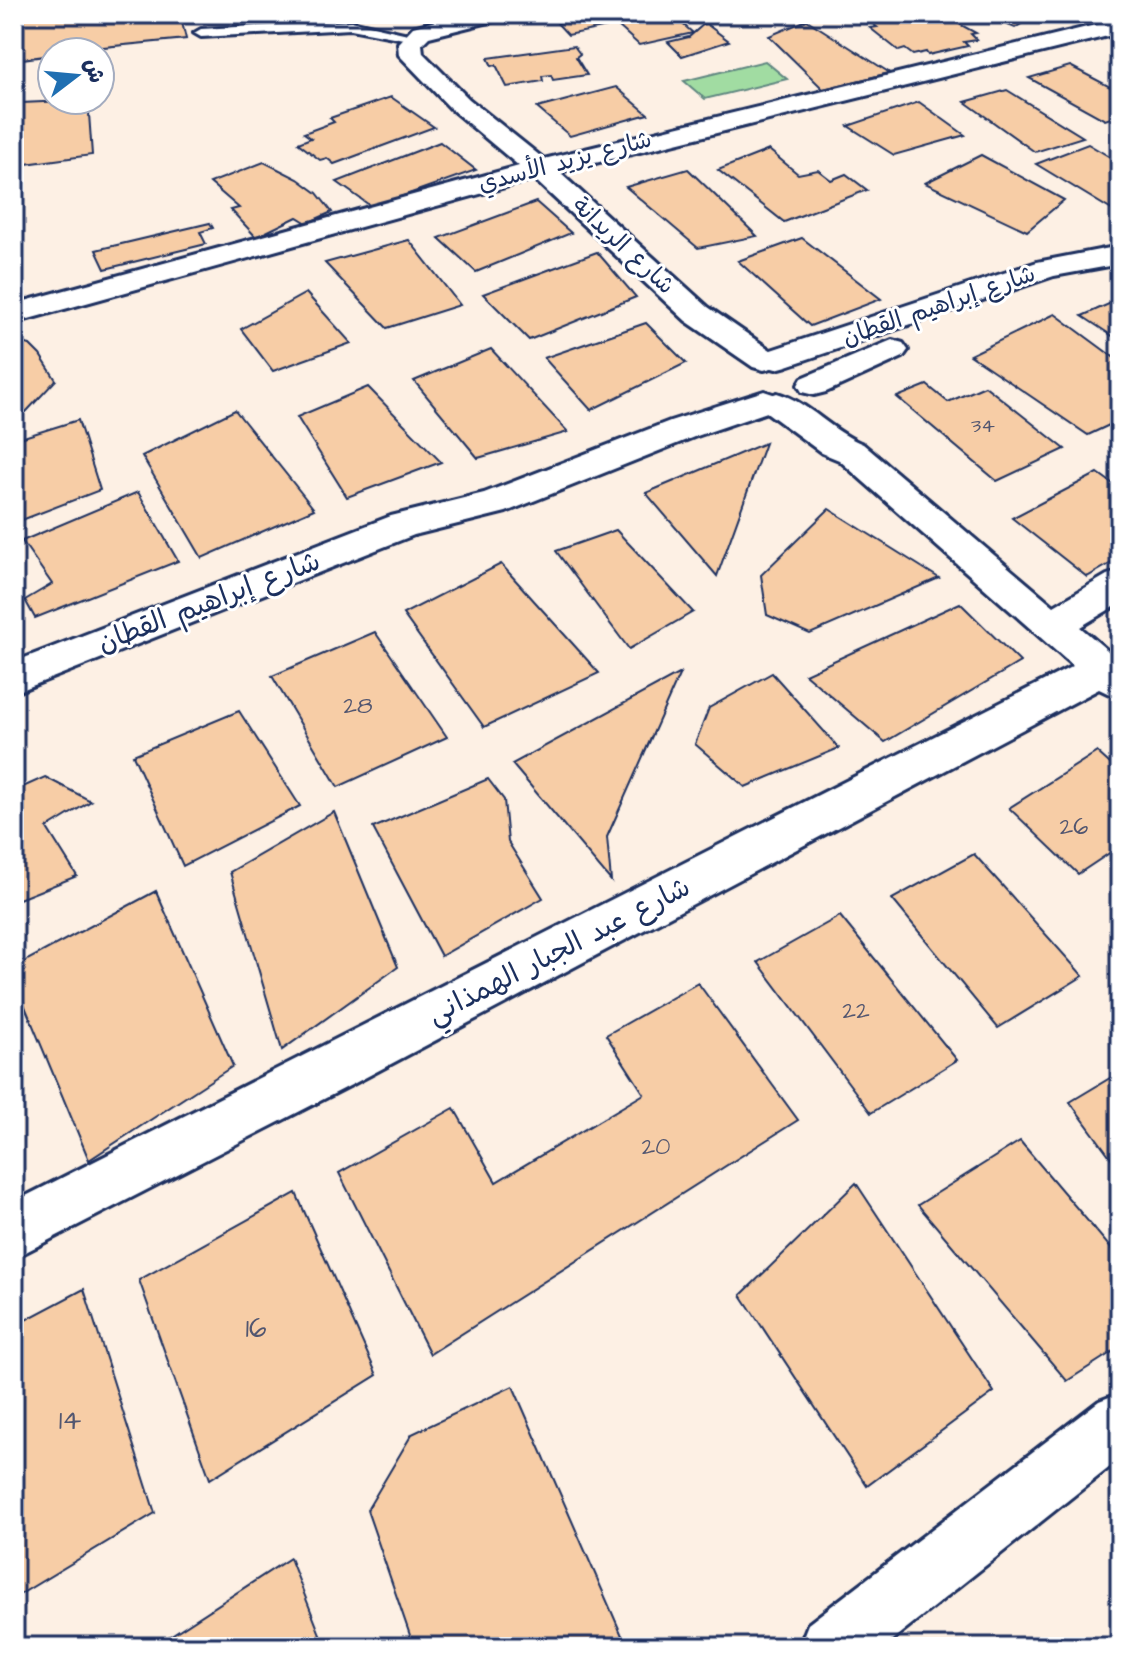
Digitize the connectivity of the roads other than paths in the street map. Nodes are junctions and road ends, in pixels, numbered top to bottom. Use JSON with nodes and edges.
{"nodes":[{"id":1,"x":493,"y":14,"type":"edge"},
{"id":2,"x":1120,"y":26,"type":"edge"},
{"id":3,"x":201,"y":33,"type":"dead end"},
{"id":4,"x":414,"y":37,"type":"junction"},
{"id":5,"x":538,"y":168,"type":"junction"},
{"id":6,"x":1111,"y":258,"type":"edge"},
{"id":7,"x":14,"y":314,"type":"edge"},
{"id":8,"x":761,"y":379,"type":"junction"},
{"id":9,"x":813,"y":388,"type":"junction"},
{"id":10,"x":851,"y":452,"type":"junction"},
{"id":11,"x":1120,"y":585,"type":"edge"},
{"id":12,"x":1054,"y":624,"type":"junction"},
{"id":13,"x":1111,"y":676,"type":"edge"},
{"id":14,"x":14,"y":678,"type":"edge"},
{"id":15,"x":14,"y":1231,"type":"edge"},
{"id":16,"x":1120,"y":1422,"type":"edge"},
{"id":17,"x":831,"y":1647,"type":"edge"}],
"edges":[{"from":1,"to":4,"type":"street"},
{"from":2,"to":5,"type":"street","name":"شارع يزيد الأسدي"},
{"from":3,"to":4,"type":"lane"},
{"from":4,"to":5,"type":"street","name":"شارع الريدانة"},
{"from":5,"to":7,"type":"street","name":"شارع يزيد الأسدي"},
{"from":5,"to":8,"type":"street","name":"شارع الريدانة"},
{"from":6,"to":8,"type":"street","name":"شارع إبراهيم القطان"},
{"from":6,"to":9,"type":"street","name":"شارع إبراهيم القطان"},
{"from":8,"to":9,"type":"street","name":"شارع إبراهيم القطان"},
{"from":8,"to":9,"type":"street"},
{"from":8,"to":10,"type":"street"},
{"from":8,"to":14,"type":"street","name":"شارع إبراهيم القطان"},
{"from":9,"to":10,"type":"street"},
{"from":10,"to":12,"type":"street"},
{"from":11,"to":12,"type":"street"},
{"from":12,"to":13,"type":"street"},
{"from":13,"to":15,"type":"street","name":"شارع عبد الجبار الهمذاني"},
{"from":16,"to":17,"type":"street"}]}
